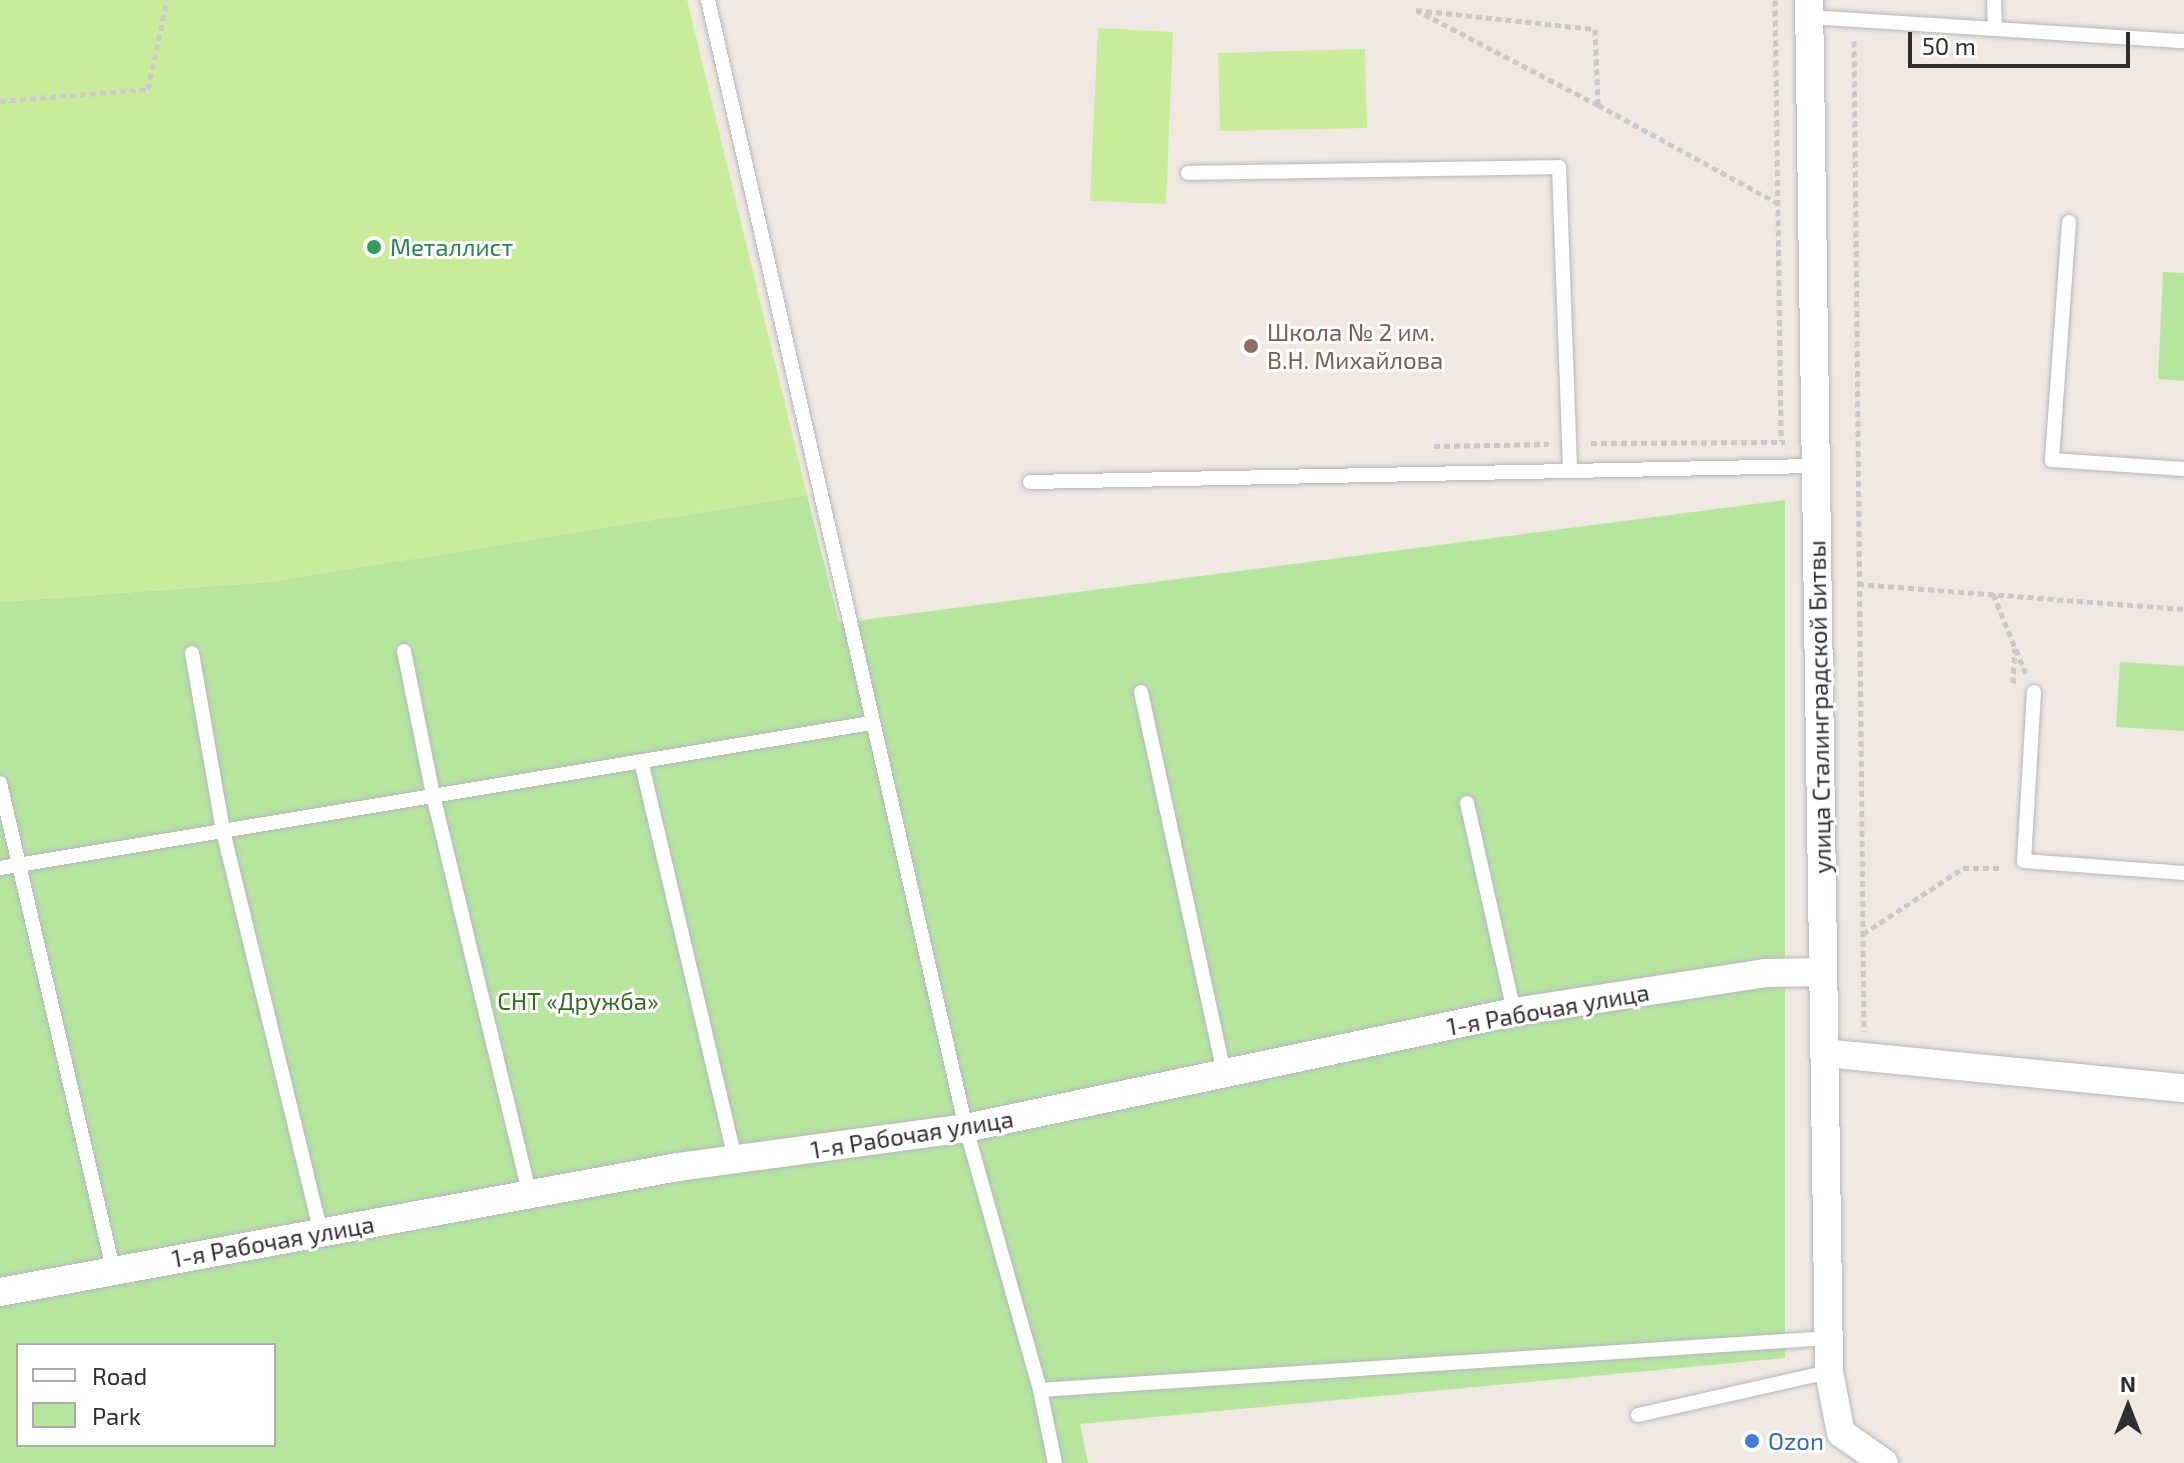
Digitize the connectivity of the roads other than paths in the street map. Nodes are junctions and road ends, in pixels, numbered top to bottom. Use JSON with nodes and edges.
{"nodes":[{"id":1,"x":708,"y":0,"type":"edge"},
{"id":2,"x":1994,"y":0,"type":"edge"},
{"id":3,"x":1809,"y":8,"type":"edge"},
{"id":4,"x":1995,"y":28,"type":"junction"},
{"id":5,"x":2184,"y":41,"type":"edge"},
{"id":6,"x":1188,"y":173,"type":"dead end"},
{"id":7,"x":2069,"y":222,"type":"dead end"},
{"id":8,"x":1815,"y":457,"type":"junction"},
{"id":9,"x":2184,"y":469,"type":"edge"},
{"id":10,"x":1570,"y":471,"type":"junction"},
{"id":11,"x":1030,"y":482,"type":"dead end"},
{"id":12,"x":404,"y":651,"type":"dead end"},
{"id":13,"x":192,"y":653,"type":"dead end"},
{"id":14,"x":1141,"y":692,"type":"dead end"},
{"id":15,"x":2034,"y":692,"type":"road end"},
{"id":16,"x":871,"y":723,"type":"junction"},
{"id":17,"x":641,"y":761,"type":"junction"},
{"id":18,"x":0,"y":783,"type":"edge"},
{"id":19,"x":433,"y":795,"type":"junction"},
{"id":20,"x":1467,"y":803,"type":"dead end"},
{"id":21,"x":223,"y":831,"type":"junction"},
{"id":22,"x":21,"y":864,"type":"junction"},
{"id":23,"x":0,"y":868,"type":"edge"},
{"id":24,"x":2184,"y":873,"type":"edge"},
{"id":25,"x":1823,"y":972,"type":"junction"},
{"id":26,"x":1514,"y":1012,"type":"junction"},
{"id":27,"x":1824,"y":1053,"type":"junction"},
{"id":28,"x":1224,"y":1073,"type":"junction"},
{"id":29,"x":2184,"y":1088,"type":"edge"},
{"id":30,"x":966,"y":1128,"type":"junction"},
{"id":31,"x":736,"y":1162,"type":"junction"},
{"id":32,"x":530,"y":1195,"type":"junction"},
{"id":33,"x":321,"y":1233,"type":"junction"},
{"id":34,"x":113,"y":1270,"type":"junction"},
{"id":35,"x":0,"y":1292,"type":"edge"},
{"id":36,"x":1829,"y":1338,"type":"junction"},
{"id":37,"x":1829,"y":1372,"type":"junction"},
{"id":38,"x":1040,"y":1390,"type":"junction"},
{"id":39,"x":1638,"y":1415,"type":"dead end"},
{"id":40,"x":1869,"y":1459,"type":"edge"},
{"id":41,"x":1055,"y":1463,"type":"edge"}],
"edges":[{"from":1,"to":16,"type":"lane"},
{"from":2,"to":4,"type":"lane"},
{"from":3,"to":4,"type":"lane"},
{"from":3,"to":8,"type":"street","name":"улица Сталинградской Битвы"},
{"from":4,"to":5,"type":"lane"},
{"from":6,"to":10,"type":"lane"},
{"from":7,"to":9,"type":"lane"},
{"from":8,"to":10,"type":"lane"},
{"from":8,"to":25,"type":"street","name":"улица Сталинградской Битвы"},
{"from":10,"to":11,"type":"lane"},
{"from":12,"to":19,"type":"lane"},
{"from":13,"to":21,"type":"lane"},
{"from":14,"to":28,"type":"lane"},
{"from":15,"to":24,"type":"lane"},
{"from":16,"to":17,"type":"lane"},
{"from":16,"to":30,"type":"lane"},
{"from":17,"to":19,"type":"lane"},
{"from":17,"to":31,"type":"lane"},
{"from":18,"to":22,"type":"lane"},
{"from":19,"to":21,"type":"lane"},
{"from":19,"to":32,"type":"lane"},
{"from":20,"to":26,"type":"lane"},
{"from":21,"to":22,"type":"lane"},
{"from":21,"to":33,"type":"lane"},
{"from":22,"to":23,"type":"lane"},
{"from":22,"to":34,"type":"lane"},
{"from":25,"to":26,"type":"street","name":"1-я Рабочая улица"},
{"from":25,"to":27,"type":"street","name":"улица Сталинградской Битвы"},
{"from":26,"to":28,"type":"street","name":"1-я Рабочая улица"},
{"from":27,"to":29,"type":"street"},
{"from":27,"to":36,"type":"street","name":"улица Сталинградской Битвы"},
{"from":28,"to":30,"type":"street","name":"1-я Рабочая улица"},
{"from":30,"to":31,"type":"street","name":"1-я Рабочая улица"},
{"from":30,"to":38,"type":"lane"},
{"from":31,"to":32,"type":"street","name":"1-я Рабочая улица"},
{"from":32,"to":33,"type":"street","name":"1-я Рабочая улица"},
{"from":33,"to":34,"type":"street","name":"1-я Рабочая улица"},
{"from":34,"to":35,"type":"street","name":"1-я Рабочая улица"},
{"from":36,"to":37,"type":"street","name":"улица Сталинградской Битвы"},
{"from":36,"to":38,"type":"lane"},
{"from":37,"to":39,"type":"lane"},
{"from":37,"to":40,"type":"street","name":"улица Сталинградской Битвы"},
{"from":38,"to":41,"type":"lane"}]}
